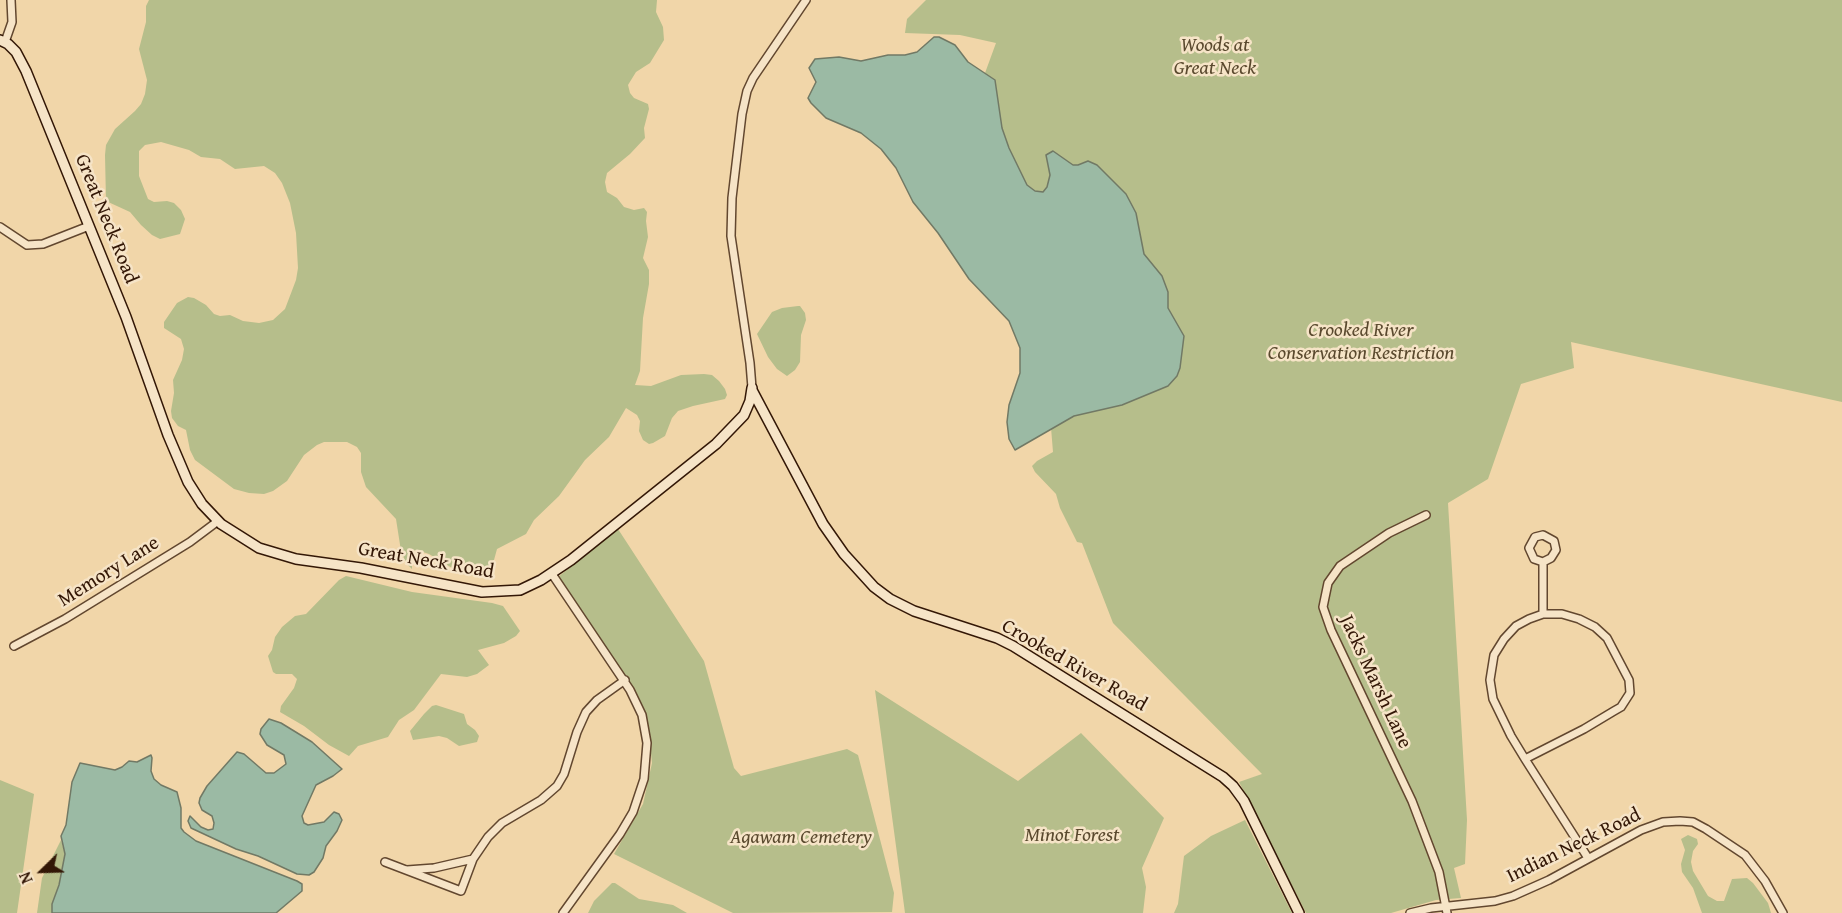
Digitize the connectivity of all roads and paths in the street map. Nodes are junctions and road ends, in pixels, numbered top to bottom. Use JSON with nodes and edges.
{"nodes":[{"id":1,"x":11,"y":0,"type":"edge"},
{"id":2,"x":806,"y":0,"type":"edge"},
{"id":3,"x":3,"y":41,"type":"edge"},
{"id":4,"x":90,"y":226,"type":"junction"},
{"id":5,"x":0,"y":227,"type":"edge"},
{"id":6,"x":752,"y":388,"type":"junction"},
{"id":7,"x":1426,"y":515,"type":"dead end"},
{"id":8,"x":218,"y":520,"type":"junction"},
{"id":9,"x":1543,"y":562,"type":"junction"},
{"id":10,"x":552,"y":574,"type":"junction"},
{"id":11,"x":1543,"y":614,"type":"junction"},
{"id":12,"x":14,"y":646,"type":"dead end"},
{"id":13,"x":625,"y":680,"type":"junction"},
{"id":14,"x":1525,"y":759,"type":"junction"},
{"id":15,"x":1588,"y":858,"type":"junction"},
{"id":16,"x":473,"y":859,"type":"junction"},
{"id":17,"x":385,"y":862,"type":"dead end"},
{"id":18,"x":405,"y":870,"type":"junction"},
{"id":19,"x":1447,"y":910,"type":"edge"},
{"id":20,"x":563,"y":913,"type":"edge"},
{"id":21,"x":1299,"y":913,"type":"edge"},
{"id":22,"x":1410,"y":913,"type":"edge"},
{"id":23,"x":1784,"y":913,"type":"edge"}],
"edges":[{"from":1,"to":3,"type":"street"},
{"from":2,"to":6,"type":"street","name":"Great Neck Road"},
{"from":3,"to":4,"type":"street","name":"Great Neck Road"},
{"from":4,"to":5,"type":"street"},
{"from":4,"to":8,"type":"street","name":"Great Neck Road"},
{"from":6,"to":10,"type":"street","name":"Great Neck Road"},
{"from":6,"to":21,"type":"street","name":"Crooked River Road"},
{"from":7,"to":19,"type":"street","name":"Jacks Marsh Lane"},
{"from":8,"to":10,"type":"street","name":"Great Neck Road"},
{"from":8,"to":12,"type":"street","name":"Memory Lane"},
{"from":9,"to":9,"type":"street"},
{"from":9,"to":11,"type":"street"},
{"from":10,"to":13,"type":"street"},
{"from":11,"to":14,"type":"street"},
{"from":11,"to":14,"type":"street"},
{"from":13,"to":16,"type":"street"},
{"from":13,"to":20,"type":"street"},
{"from":14,"to":15,"type":"street"},
{"from":15,"to":19,"type":"street","name":"Indian Neck Road"},
{"from":15,"to":23,"type":"street","name":"Indian Neck Road"},
{"from":16,"to":18,"type":"street"},
{"from":16,"to":18,"type":"street"},
{"from":17,"to":18,"type":"street"},
{"from":19,"to":22,"type":"street","name":"Indian Neck Road"}]}
